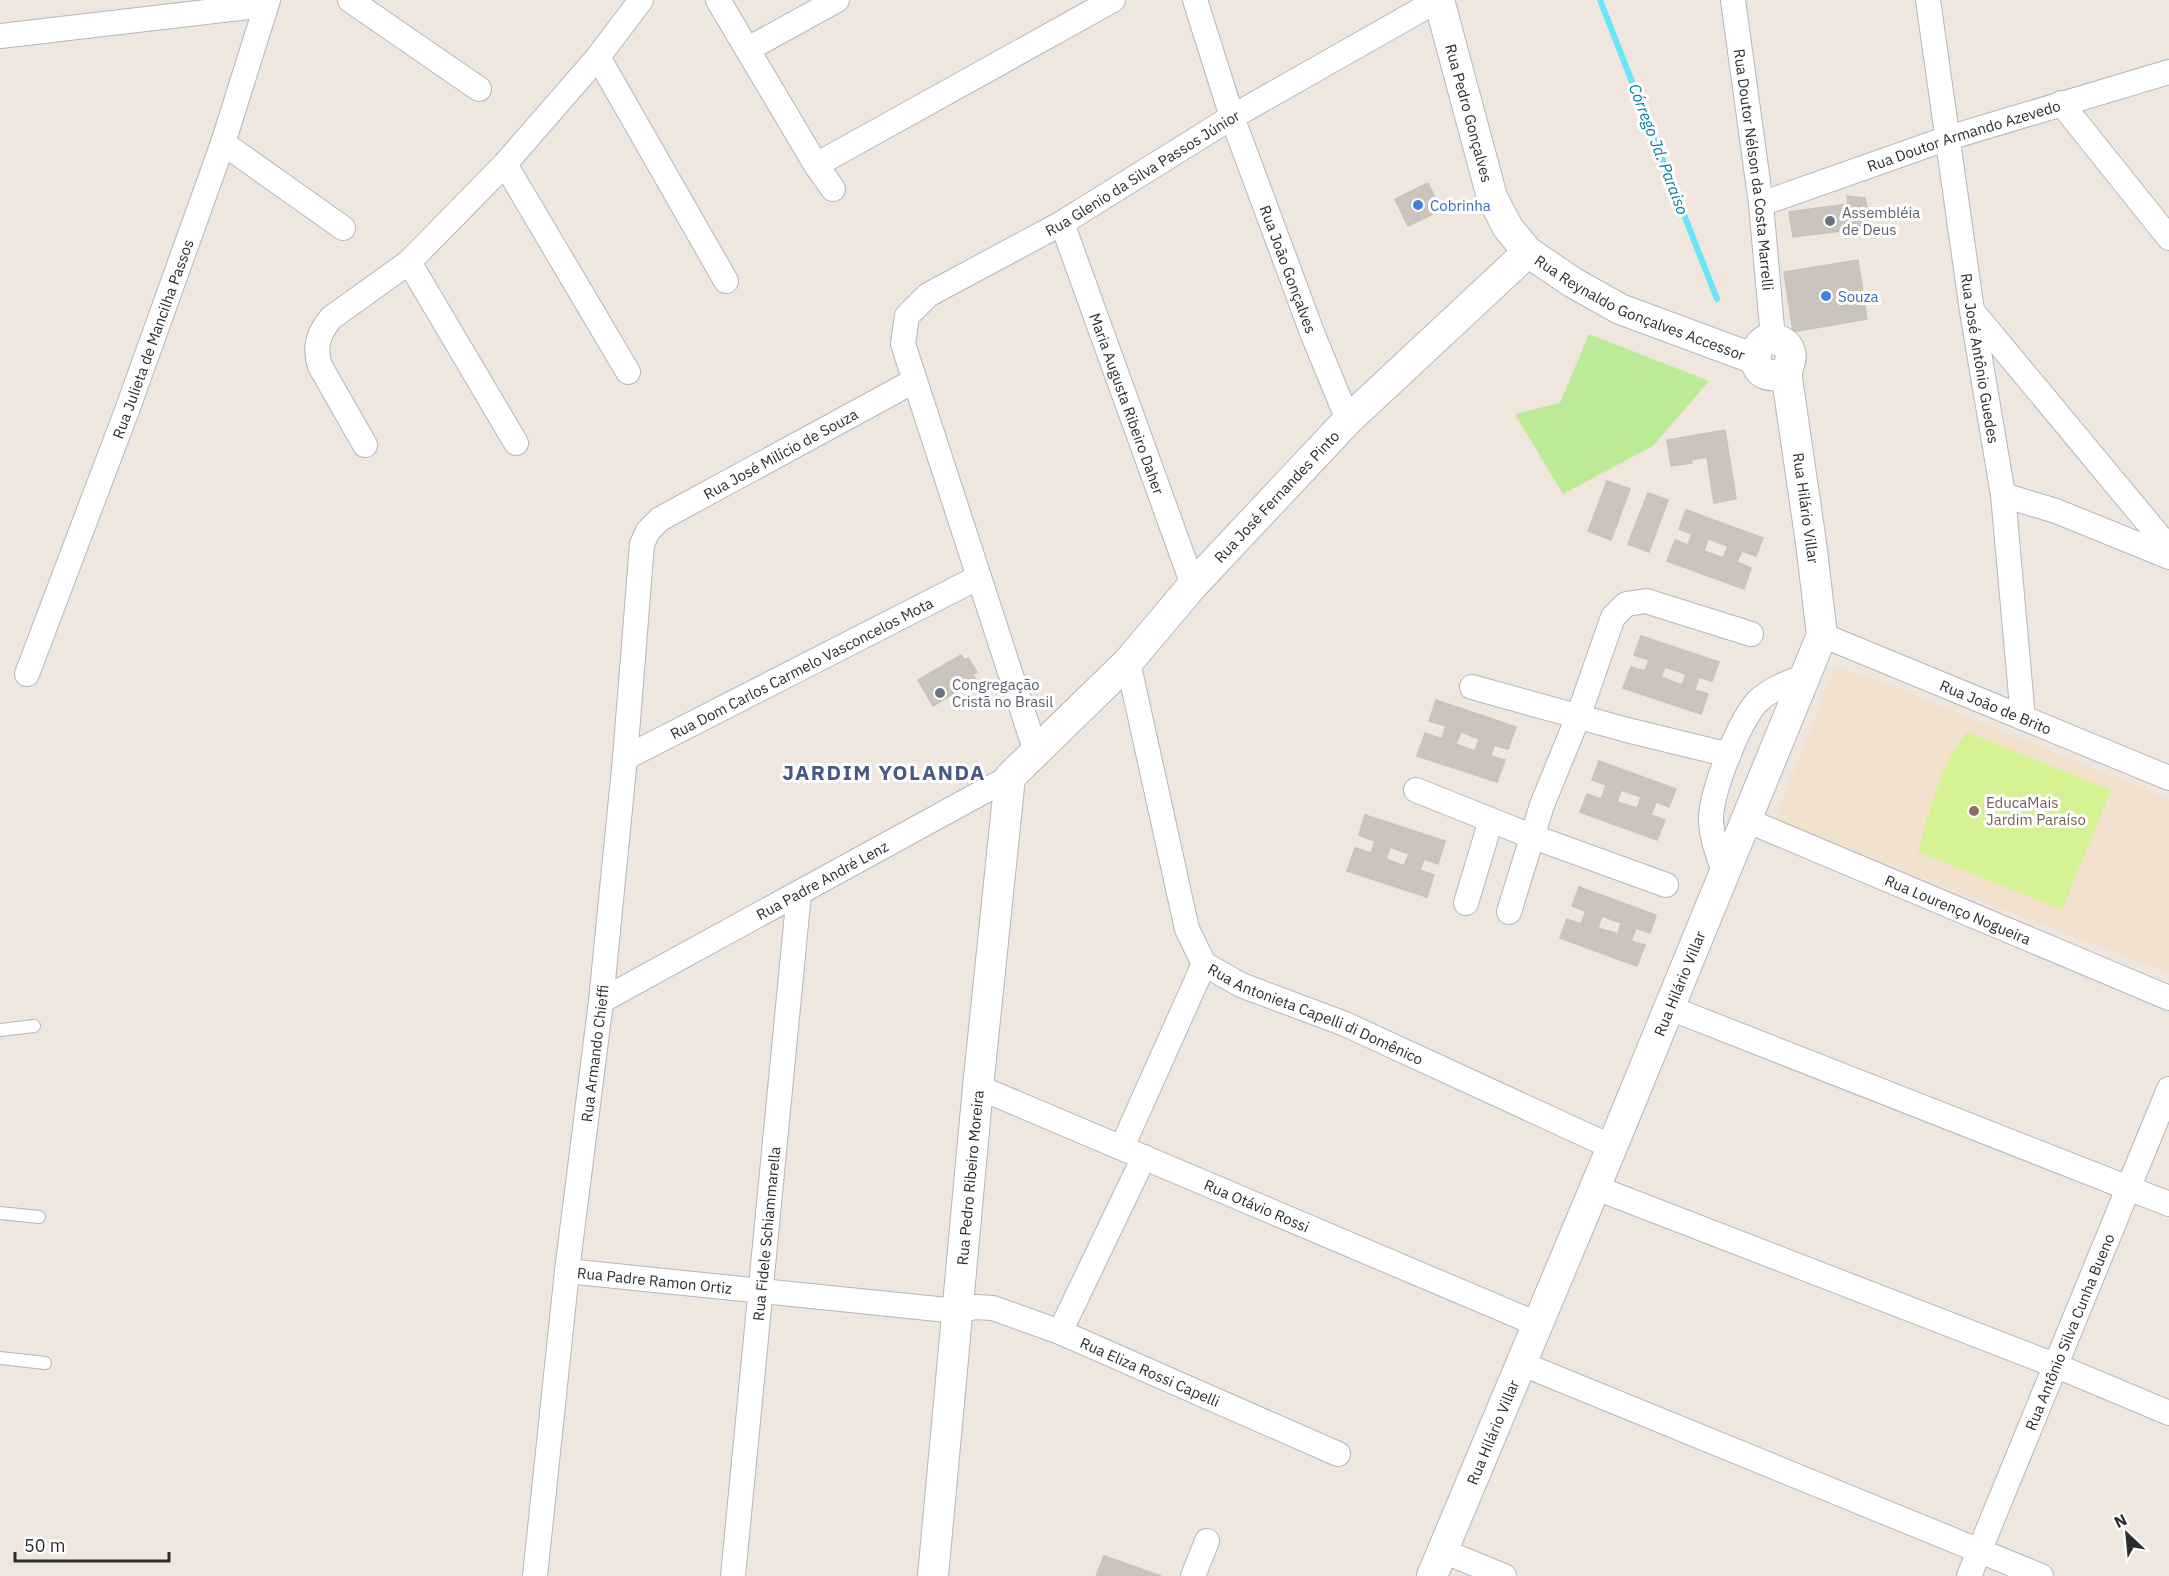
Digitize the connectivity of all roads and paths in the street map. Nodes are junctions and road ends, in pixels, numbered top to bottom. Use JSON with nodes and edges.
{"nodes":[{"id":1,"x":350,"y":0,"type":"edge"},
{"id":2,"x":641,"y":0,"type":"edge"},
{"id":3,"x":718,"y":0,"type":"edge"},
{"id":4,"x":837,"y":0,"type":"edge"},
{"id":5,"x":1113,"y":0,"type":"edge"},
{"id":6,"x":1195,"y":0,"type":"edge"},
{"id":7,"x":1438,"y":0,"type":"edge"},
{"id":8,"x":1733,"y":0,"type":"edge"},
{"id":9,"x":1928,"y":0,"type":"edge"},
{"id":10,"x":267,"y":2,"type":"edge"},
{"id":11,"x":0,"y":36,"type":"edge"},
{"id":12,"x":748,"y":49,"type":"junction"},
{"id":13,"x":598,"y":57,"type":"junction"},
{"id":14,"x":2169,"y":72,"type":"edge"},
{"id":15,"x":479,"y":88,"type":"dead end"},
{"id":16,"x":2061,"y":103,"type":"junction"},
{"id":17,"x":1232,"y":117,"type":"junction"},
{"id":18,"x":1948,"y":138,"type":"junction"},
{"id":19,"x":223,"y":143,"type":"junction"},
{"id":20,"x":505,"y":164,"type":"junction"},
{"id":21,"x":816,"y":165,"type":"junction"},
{"id":22,"x":833,"y":189,"type":"dead end"},
{"id":23,"x":1761,"y":204,"type":"junction"},
{"id":24,"x":1062,"y":223,"type":"junction"},
{"id":25,"x":343,"y":228,"type":"dead end"},
{"id":26,"x":2169,"y":238,"type":"edge"},
{"id":27,"x":1528,"y":252,"type":"junction"},
{"id":28,"x":409,"y":262,"type":"junction"},
{"id":29,"x":726,"y":281,"type":"dead end"},
{"id":30,"x":1972,"y":311,"type":"junction"},
{"id":31,"x":1764,"y":349,"type":"junction"},
{"id":32,"x":628,"y":372,"type":"dead end"},
{"id":33,"x":914,"y":381,"type":"junction"},
{"id":34,"x":1348,"y":420,"type":"junction"},
{"id":35,"x":516,"y":443,"type":"dead end"},
{"id":36,"x":365,"y":445,"type":"dead end"},
{"id":37,"x":2003,"y":495,"type":"junction"},
{"id":38,"x":648,"y":531,"type":"joint"},
{"id":39,"x":2169,"y":548,"type":"edge"},
{"id":40,"x":2169,"y":557,"type":"edge"},
{"id":41,"x":979,"y":577,"type":"junction"},
{"id":42,"x":1193,"y":585,"type":"junction"},
{"id":43,"x":1751,"y":634,"type":"dead end"},
{"id":44,"x":1822,"y":635,"type":"junction"},
{"id":45,"x":1128,"y":662,"type":"junction"},
{"id":46,"x":27,"y":674,"type":"dead end"},
{"id":47,"x":1806,"y":676,"type":"junction"},
{"id":48,"x":1472,"y":687,"type":"dead end"},
{"id":49,"x":1578,"y":717,"type":"junction"},
{"id":50,"x":2023,"y":718,"type":"junction"},
{"id":51,"x":1036,"y":752,"type":"junction"},
{"id":52,"x":1729,"y":755,"type":"junction"},
{"id":53,"x":625,"y":758,"type":"junction"},
{"id":54,"x":1010,"y":777,"type":"junction"},
{"id":55,"x":2169,"y":778,"type":"edge"},
{"id":56,"x":1416,"y":790,"type":"dead end"},
{"id":57,"x":1491,"y":820,"type":"junction"},
{"id":58,"x":1746,"y":820,"type":"junction"},
{"id":59,"x":1531,"y":836,"type":"junction"},
{"id":60,"x":1724,"y":872,"type":"junction"},
{"id":61,"x":1666,"y":885,"type":"dead end"},
{"id":62,"x":799,"y":892,"type":"junction"},
{"id":63,"x":1466,"y":903,"type":"dead end"},
{"id":64,"x":1509,"y":912,"type":"dead end"},
{"id":65,"x":1204,"y":963,"type":"junction"},
{"id":66,"x":2169,"y":998,"type":"edge"},
{"id":67,"x":601,"y":1001,"type":"junction"},
{"id":68,"x":1670,"y":1008,"type":"junction"},
{"id":69,"x":34,"y":1026,"type":"dead end"},
{"id":70,"x":0,"y":1030,"type":"edge"},
{"id":71,"x":978,"y":1087,"type":"junction"},
{"id":72,"x":2169,"y":1089,"type":"edge"},
{"id":73,"x":1122,"y":1147,"type":"junction"},
{"id":74,"x":1612,"y":1147,"type":"junction"},
{"id":75,"x":1144,"y":1157,"type":"junction"},
{"id":76,"x":1594,"y":1187,"type":"junction"},
{"id":77,"x":2128,"y":1188,"type":"junction"},
{"id":78,"x":2169,"y":1204,"type":"edge"},
{"id":79,"x":0,"y":1213,"type":"edge"},
{"id":80,"x":39,"y":1217,"type":"dead end"},
{"id":81,"x":567,"y":1271,"type":"junction"},
{"id":82,"x":760,"y":1292,"type":"junction"},
{"id":83,"x":957,"y":1311,"type":"junction"},
{"id":84,"x":1537,"y":1324,"type":"junction"},
{"id":85,"x":1060,"y":1332,"type":"junction"},
{"id":86,"x":0,"y":1358,"type":"edge"},
{"id":87,"x":45,"y":1363,"type":"dead end"},
{"id":88,"x":1520,"y":1363,"type":"junction"},
{"id":89,"x":2056,"y":1366,"type":"junction"},
{"id":90,"x":2169,"y":1413,"type":"edge"},
{"id":91,"x":1338,"y":1455,"type":"dead end"},
{"id":92,"x":1207,"y":1541,"type":"dead end"},
{"id":93,"x":1980,"y":1551,"type":"junction"},
{"id":94,"x":1437,"y":1563,"type":"edge"},
{"id":95,"x":535,"y":1576,"type":"edge"},
{"id":96,"x":733,"y":1576,"type":"edge"},
{"id":97,"x":933,"y":1576,"type":"edge"},
{"id":98,"x":1193,"y":1576,"type":"edge"},
{"id":99,"x":1504,"y":1576,"type":"edge"},
{"id":100,"x":1969,"y":1576,"type":"edge"},
{"id":101,"x":2041,"y":1576,"type":"edge"}],
"edges":[{"from":1,"to":15,"type":"street"},
{"from":2,"to":13,"type":"street"},
{"from":3,"to":12,"type":"street"},
{"from":4,"to":12,"type":"street"},
{"from":5,"to":21,"type":"street"},
{"from":6,"to":17,"type":"street","name":"Rua João Gonçalves"},
{"from":7,"to":17,"type":"street","name":"Rua Glenio da Silva Passos Júnior"},
{"from":7,"to":27,"type":"street","name":"Rua Pedro Gonçalves"},
{"from":8,"to":23,"type":"street","name":"Rua Doutor Nélson da Costa Marrelli"},
{"from":9,"to":18,"type":"street","name":"Rua José Antônio Guedes"},
{"from":10,"to":11,"type":"street"},
{"from":10,"to":19,"type":"street","name":"Rua Julieta de Mancilha Passos"},
{"from":12,"to":21,"type":"street"},
{"from":13,"to":20,"type":"street"},
{"from":13,"to":29,"type":"street"},
{"from":14,"to":16,"type":"street","name":"Rua Doutor Armando Azevedo"},
{"from":16,"to":18,"type":"street","name":"Rua Doutor Armando Azevedo"},
{"from":16,"to":26,"type":"street"},
{"from":17,"to":24,"type":"street","name":"Rua Glenio da Silva Passos Júnior"},
{"from":17,"to":34,"type":"street","name":"Rua João Gonçalves"},
{"from":18,"to":23,"type":"street","name":"Rua Doutor Armando Azevedo"},
{"from":18,"to":30,"type":"street","name":"Rua José Antônio Guedes"},
{"from":19,"to":25,"type":"street"},
{"from":19,"to":46,"type":"street","name":"Rua Julieta de Mancilha Passos"},
{"from":20,"to":28,"type":"street"},
{"from":20,"to":32,"type":"street"},
{"from":21,"to":22,"type":"street"},
{"from":23,"to":31,"type":"street","name":"Rua Doutor Nélson da Costa Marrelli"},
{"from":24,"to":33,"type":"street","name":"Rua Glenio da Silva Passos Júnior"},
{"from":24,"to":42,"type":"street","name":"Maria Augusta Ribeiro Daher"},
{"from":27,"to":31,"type":"street","name":"Rua Reynaldo Gonçalves Accessor"},
{"from":27,"to":34,"type":"street","name":"Rua José Fernandes Pinto"},
{"from":28,"to":35,"type":"street"},
{"from":28,"to":36,"type":"street"},
{"from":30,"to":37,"type":"street","name":"Rua José Antônio Guedes"},
{"from":30,"to":39,"type":"street"},
{"from":31,"to":44,"type":"street","name":"Rua Hilário Villar"},
{"from":33,"to":38,"type":"street","name":"Rua José Milício de Souza"},
{"from":33,"to":41,"type":"street","name":"Rua Glenio da Silva Passos Júnior"},
{"from":34,"to":42,"type":"street","name":"Rua José Fernandes Pinto"},
{"from":37,"to":40,"type":"street"},
{"from":37,"to":50,"type":"street","name":"Rua José Antônio Guedes"},
{"from":38,"to":53,"type":"street","name":"Rua Armando Chieffi"},
{"from":41,"to":51,"type":"street","name":"Rua Glenio da Silva Passos Júnior"},
{"from":41,"to":53,"type":"street","name":"Rua Dom Carlos Carmelo Vasconcelos Mota"},
{"from":42,"to":45,"type":"street","name":"Rua José Fernandes Pinto"},
{"from":43,"to":49,"type":"street"},
{"from":44,"to":47,"type":"street","name":"Rua Hilário Villar"},
{"from":44,"to":50,"type":"street","name":"Rua João de Brito"},
{"from":45,"to":51,"type":"street","name":"Rua José Fernandes Pinto"},
{"from":45,"to":65,"type":"street","name":"Rua Antonieta Capelli di Domênico"},
{"from":47,"to":52,"type":"street"},
{"from":47,"to":58,"type":"street","name":"Rua Hilário Villar"},
{"from":48,"to":49,"type":"street"},
{"from":49,"to":52,"type":"street"},
{"from":49,"to":59,"type":"street"},
{"from":50,"to":55,"type":"street","name":"Rua João de Brito"},
{"from":51,"to":54,"type":"street","name":"Rua Padre André Lenz"},
{"from":52,"to":60,"type":"street"},
{"from":53,"to":67,"type":"street","name":"Rua Armando Chieffi"},
{"from":54,"to":62,"type":"street","name":"Rua Padre André Lenz"},
{"from":54,"to":71,"type":"street","name":"Rua Pedro Ribeiro Moreira"},
{"from":56,"to":57,"type":"street"},
{"from":57,"to":59,"type":"street"},
{"from":57,"to":63,"type":"street"},
{"from":58,"to":60,"type":"street","name":"Rua Hilário Villar"},
{"from":58,"to":66,"type":"street","name":"Rua Lourenço Nogueira"},
{"from":59,"to":61,"type":"street"},
{"from":59,"to":64,"type":"street"},
{"from":60,"to":68,"type":"street","name":"Rua Hilário Villar"},
{"from":62,"to":67,"type":"street","name":"Rua Padre André Lenz"},
{"from":62,"to":82,"type":"street","name":"Rua Fidele Schiammarella"},
{"from":65,"to":73,"type":"street"},
{"from":65,"to":74,"type":"street","name":"Rua Antonieta Capelli di Domênico"},
{"from":67,"to":81,"type":"street","name":"Rua Armando Chieffi"},
{"from":68,"to":74,"type":"street","name":"Rua Hilário Villar"},
{"from":68,"to":77,"type":"street"},
{"from":69,"to":70,"type":"lane"},
{"from":71,"to":73,"type":"street","name":"Rua Otávio Rossi"},
{"from":71,"to":83,"type":"street","name":"Rua Pedro Ribeiro Moreira"},
{"from":72,"to":77,"type":"street","name":"Rua Antônio Silva Cunha Bueno"},
{"from":73,"to":75,"type":"street","name":"Rua Otávio Rossi"},
{"from":74,"to":76,"type":"street","name":"Rua Hilário Villar"},
{"from":75,"to":84,"type":"street","name":"Rua Otávio Rossi"},
{"from":75,"to":85,"type":"street"},
{"from":76,"to":84,"type":"street","name":"Rua Hilário Villar"},
{"from":76,"to":89,"type":"street"},
{"from":77,"to":78,"type":"street"},
{"from":77,"to":89,"type":"street","name":"Rua Antônio Silva Cunha Bueno"},
{"from":79,"to":80,"type":"lane"},
{"from":81,"to":82,"type":"street","name":"Rua Padre Ramon Ortiz"},
{"from":81,"to":95,"type":"street","name":"Rua Armando Chieffi"},
{"from":82,"to":83,"type":"street","name":"Rua Padre Ramon Ortiz"},
{"from":82,"to":96,"type":"street","name":"Rua Fidele Schiammarella"},
{"from":83,"to":85,"type":"street","name":"Rua Eliza Rossi Capelli"},
{"from":83,"to":97,"type":"street","name":"Rua Pedro Ribeiro Moreira"},
{"from":84,"to":88,"type":"street","name":"Rua Hilário Villar"},
{"from":85,"to":91,"type":"street","name":"Rua Eliza Rossi Capelli"},
{"from":86,"to":87,"type":"lane"},
{"from":88,"to":93,"type":"street"},
{"from":88,"to":94,"type":"street","name":"Rua Hilário Villar"},
{"from":89,"to":90,"type":"street"},
{"from":89,"to":93,"type":"street","name":"Rua Antônio Silva Cunha Bueno"},
{"from":92,"to":98,"type":"street"},
{"from":93,"to":100,"type":"street","name":"Rua Antônio Silva Cunha Bueno"},
{"from":93,"to":101,"type":"street"},
{"from":94,"to":99,"type":"street"}]}
